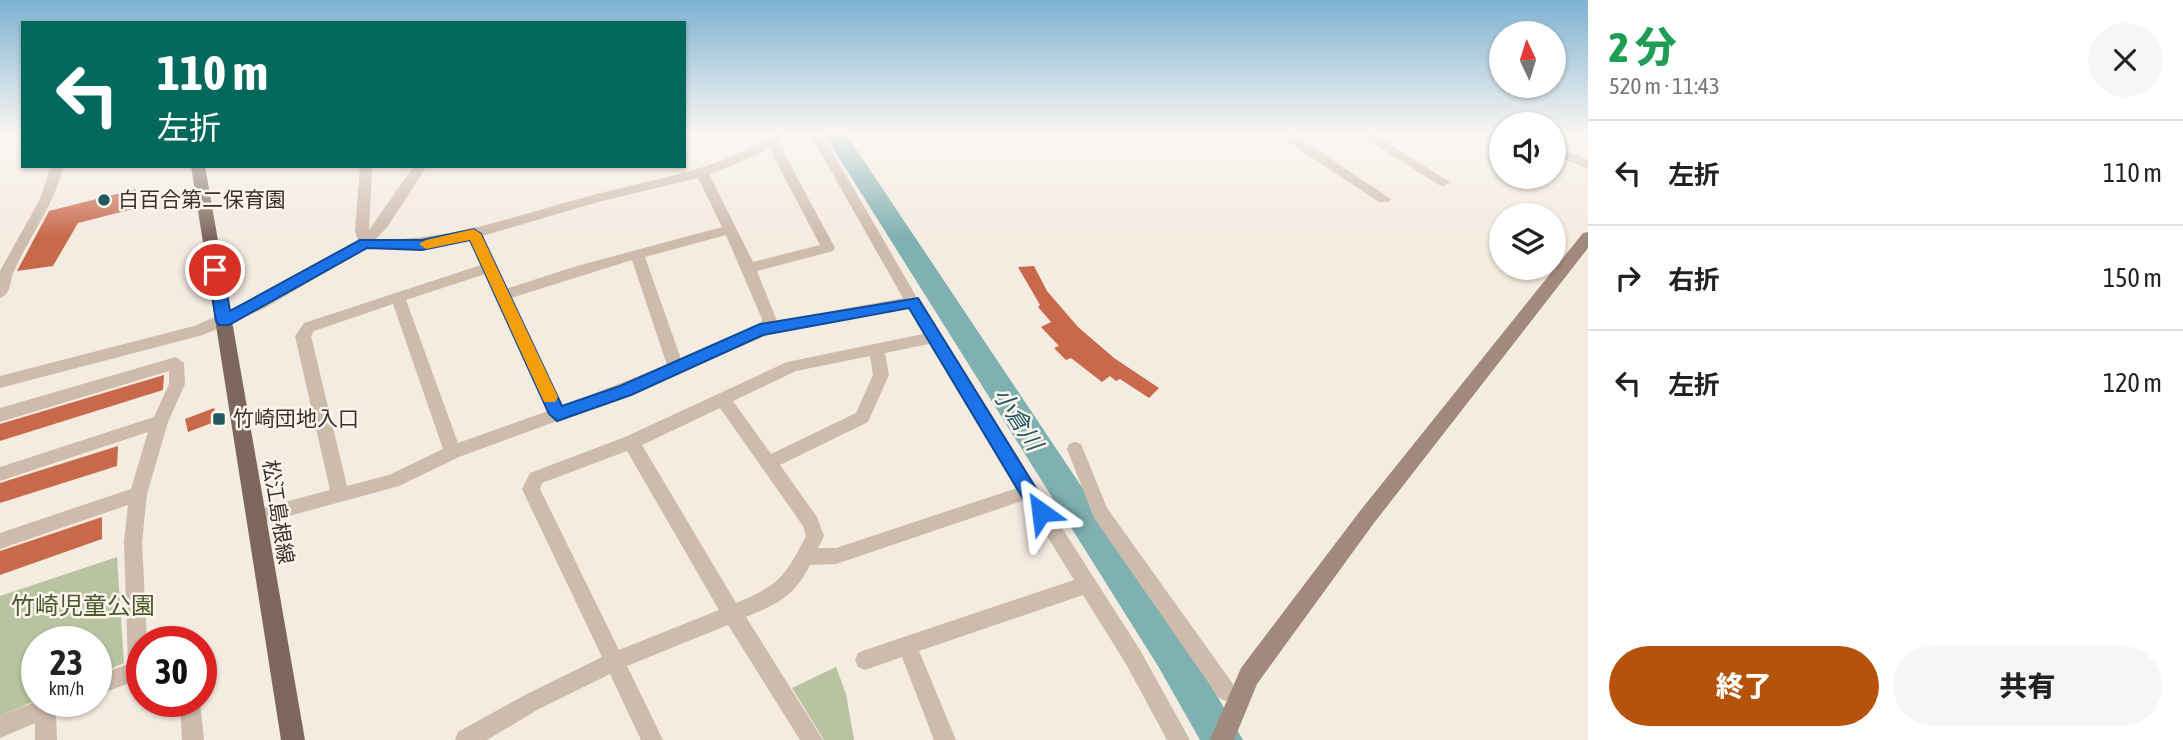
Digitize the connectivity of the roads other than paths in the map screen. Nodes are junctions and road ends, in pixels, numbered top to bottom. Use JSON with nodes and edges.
{"nodes":[{"id":1,"x":57,"y":169,"type":"edge"},
{"id":2,"x":198,"y":169,"type":"edge"},
{"id":3,"x":366,"y":169,"type":"edge"},
{"id":4,"x":419,"y":169,"type":"edge"},
{"id":5,"x":710,"y":169,"type":"edge"},
{"id":6,"x":791,"y":169,"type":"edge"},
{"id":7,"x":836,"y":169,"type":"edge"},
{"id":8,"x":1338,"y":169,"type":"edge"},
{"id":9,"x":1420,"y":169,"type":"edge"},
{"id":10,"x":702,"y":172,"type":"junction"},
{"id":11,"x":1444,"y":183,"type":"dead end"},
{"id":12,"x":1384,"y":199,"type":"dead end"},
{"id":13,"x":730,"y":229,"type":"junction"},
{"id":14,"x":474,"y":234,"type":"junction"},
{"id":15,"x":1588,"y":237,"type":"edge"},
{"id":16,"x":365,"y":243,"type":"junction"},
{"id":17,"x":637,"y":254,"type":"junction"},
{"id":18,"x":489,"y":267,"type":"junction"},
{"id":19,"x":749,"y":268,"type":"junction"},
{"id":20,"x":0,"y":293,"type":"edge"},
{"id":21,"x":502,"y":296,"type":"junction"},
{"id":22,"x":398,"y":298,"type":"junction"},
{"id":23,"x":913,"y":302,"type":"junction"},
{"id":24,"x":224,"y":321,"type":"junction"},
{"id":25,"x":769,"y":328,"type":"junction"},
{"id":26,"x":933,"y":338,"type":"junction"},
{"id":27,"x":876,"y":349,"type":"junction"},
{"id":28,"x":676,"y":368,"type":"junction"},
{"id":29,"x":0,"y":382,"type":"edge"},
{"id":30,"x":724,"y":401,"type":"junction"},
{"id":31,"x":557,"y":414,"type":"junction"},
{"id":32,"x":0,"y":415,"type":"edge"},
{"id":33,"x":160,"y":422,"type":"junction"},
{"id":34,"x":631,"y":442,"type":"junction"},
{"id":35,"x":1075,"y":449,"type":"dead end"},
{"id":36,"x":453,"y":452,"type":"junction"},
{"id":37,"x":768,"y":463,"type":"junction"},
{"id":38,"x":0,"y":474,"type":"edge"},
{"id":39,"x":1028,"y":492,"type":"junction"},
{"id":40,"x":340,"y":493,"type":"junction"},
{"id":41,"x":138,"y":494,"type":"junction"},
{"id":42,"x":256,"y":517,"type":"junction"},
{"id":43,"x":0,"y":541,"type":"edge"},
{"id":44,"x":807,"y":557,"type":"junction"},
{"id":45,"x":1086,"y":585,"type":"junction"},
{"id":46,"x":733,"y":615,"type":"junction"},
{"id":47,"x":138,"y":626,"type":"edge"},
{"id":48,"x":907,"y":646,"type":"junction"},
{"id":49,"x":865,"y":660,"type":"dead end"},
{"id":50,"x":613,"y":662,"type":"junction"},
{"id":51,"x":1229,"y":699,"type":"junction"},
{"id":52,"x":23,"y":717,"type":"edge"},
{"id":53,"x":50,"y":717,"type":"edge"},
{"id":54,"x":191,"y":717,"type":"edge"},
{"id":55,"x":0,"y":727,"type":"edge"},
{"id":56,"x":46,"y":740,"type":"edge"},
{"id":57,"x":193,"y":740,"type":"edge"},
{"id":58,"x":293,"y":740,"type":"edge"},
{"id":59,"x":466,"y":740,"type":"edge"},
{"id":60,"x":652,"y":740,"type":"edge"},
{"id":61,"x":812,"y":740,"type":"edge"},
{"id":62,"x":945,"y":740,"type":"edge"},
{"id":63,"x":1179,"y":740,"type":"edge"},
{"id":64,"x":1222,"y":740,"type":"edge"}],
"edges":[{"from":1,"to":20,"type":"street"},
{"from":2,"to":24,"type":"main road","name":"松江島根線"},
{"from":3,"to":16,"type":"street"},
{"from":4,"to":16,"type":"street"},
{"from":5,"to":10,"type":"street"},
{"from":6,"to":19,"type":"street"},
{"from":7,"to":23,"type":"street"},
{"from":8,"to":12,"type":"street"},
{"from":9,"to":11,"type":"street"},
{"from":10,"to":13,"type":"street"},
{"from":10,"to":14,"type":"street"},
{"from":13,"to":17,"type":"street"},
{"from":13,"to":19,"type":"street"},
{"from":14,"to":16,"type":"street"},
{"from":14,"to":18,"type":"street"},
{"from":15,"to":51,"type":"street"},
{"from":16,"to":24,"type":"street"},
{"from":17,"to":21,"type":"street"},
{"from":17,"to":28,"type":"street"},
{"from":18,"to":21,"type":"street"},
{"from":18,"to":22,"type":"street"},
{"from":19,"to":25,"type":"street"},
{"from":21,"to":31,"type":"street"},
{"from":22,"to":36,"type":"street"},
{"from":22,"to":40,"type":"street"},
{"from":23,"to":25,"type":"street"},
{"from":23,"to":26,"type":"street"},
{"from":24,"to":29,"type":"street"},
{"from":24,"to":42,"type":"main road","name":"松江島根線"},
{"from":25,"to":28,"type":"street"},
{"from":26,"to":27,"type":"street"},
{"from":26,"to":39,"type":"street"},
{"from":27,"to":30,"type":"street"},
{"from":27,"to":37,"type":"street"},
{"from":28,"to":31,"type":"street"},
{"from":30,"to":34,"type":"street"},
{"from":30,"to":37,"type":"street"},
{"from":31,"to":36,"type":"street"},
{"from":32,"to":33,"type":"street"},
{"from":33,"to":38,"type":"street"},
{"from":33,"to":41,"type":"street"},
{"from":34,"to":46,"type":"street"},
{"from":34,"to":50,"type":"street"},
{"from":35,"to":51,"type":"street"},
{"from":36,"to":40,"type":"street"},
{"from":37,"to":44,"type":"street"},
{"from":39,"to":44,"type":"street"},
{"from":39,"to":45,"type":"street"},
{"from":40,"to":42,"type":"street"},
{"from":41,"to":43,"type":"street"},
{"from":41,"to":47,"type":"street"},
{"from":42,"to":58,"type":"main road","name":"松江島根線"},
{"from":44,"to":46,"type":"street"},
{"from":45,"to":48,"type":"street"},
{"from":45,"to":63,"type":"street"},
{"from":46,"to":50,"type":"street"},
{"from":46,"to":61,"type":"street"},
{"from":48,"to":49,"type":"street"},
{"from":48,"to":62,"type":"street"},
{"from":50,"to":59,"type":"street"},
{"from":50,"to":60,"type":"street"},
{"from":51,"to":64,"type":"street"},
{"from":52,"to":55,"type":"street"},
{"from":53,"to":56,"type":"street"},
{"from":54,"to":57,"type":"street"}]}
